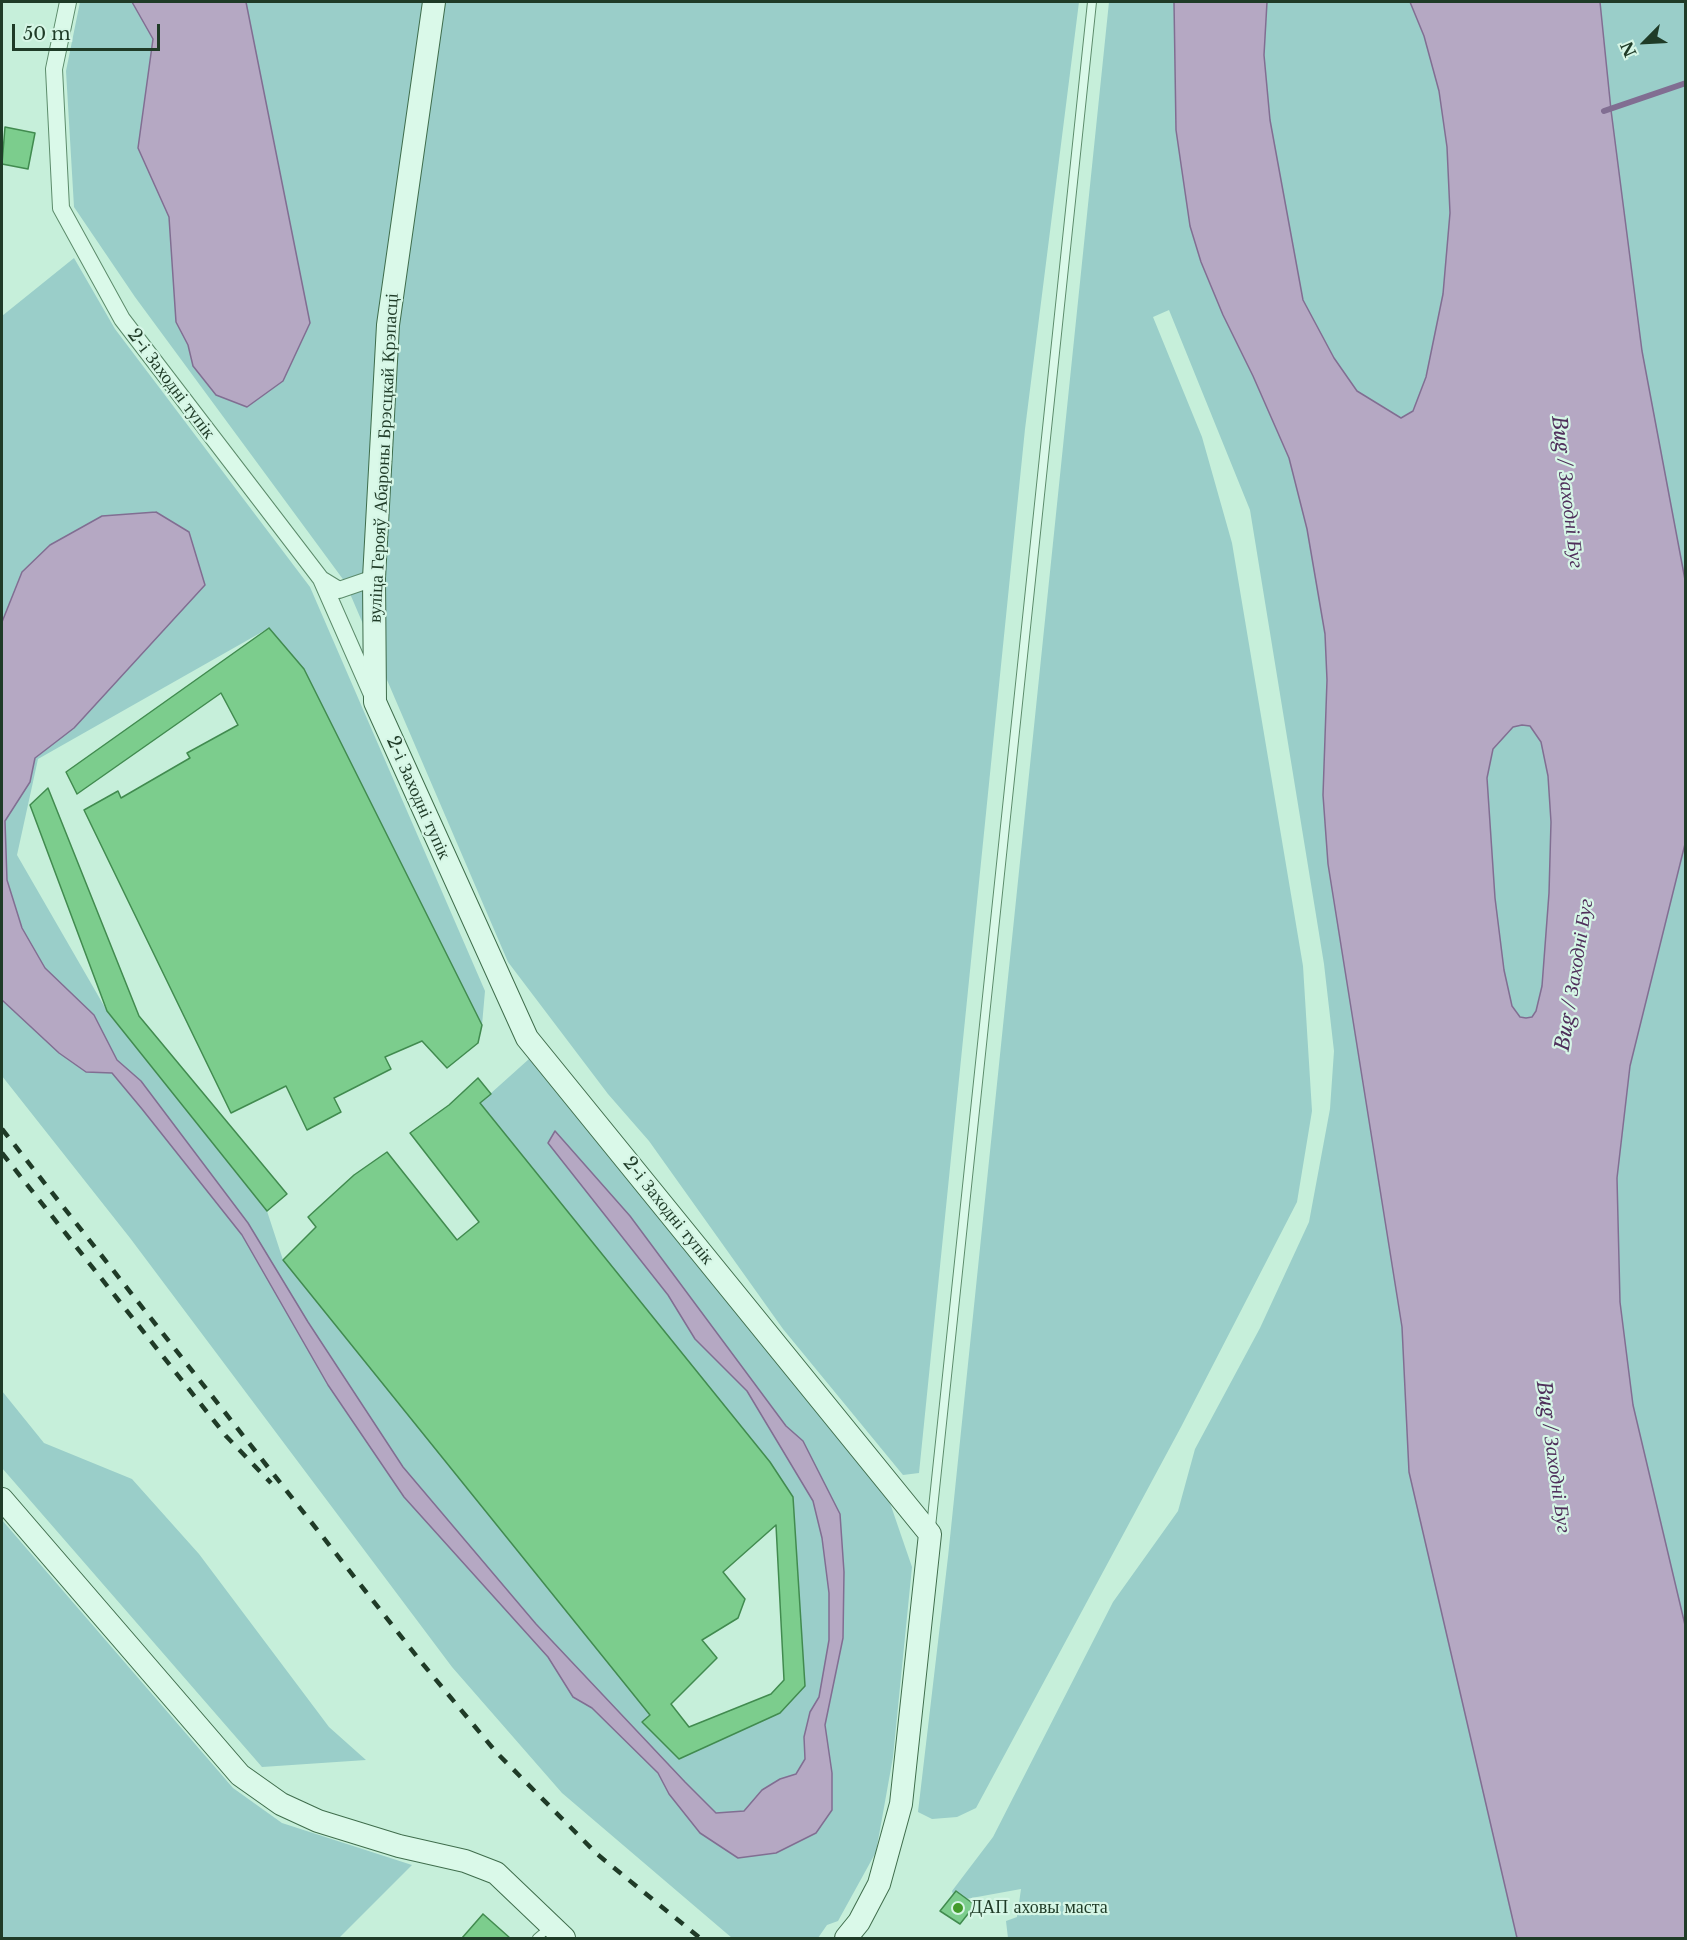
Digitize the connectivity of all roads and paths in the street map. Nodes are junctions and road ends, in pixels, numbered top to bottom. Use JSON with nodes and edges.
{"nodes":[{"id":1,"x":68,"y":2,"type":"edge"},
{"id":2,"x":434,"y":2,"type":"edge"},
{"id":3,"x":1092,"y":2,"type":"edge"},
{"id":4,"x":374,"y":578,"type":"junction"},
{"id":5,"x":321,"y":579,"type":"junction"},
{"id":6,"x":375,"y":702,"type":"junction"},
{"id":7,"x":2,"y":1499,"type":"edge"},
{"id":8,"x":930,"y":1534,"type":"junction"},
{"id":9,"x":550,"y":1934,"type":"edge"},
{"id":10,"x":846,"y":1938,"type":"edge"}],
"edges":[{"from":1,"to":5,"type":"street","name":"2-і Заходні тупік"},
{"from":2,"to":4,"type":"main road","name":"вуліца Герояў Абароны Брэсцкай Крэпасці"},
{"from":3,"to":8,"type":"lane"},
{"from":4,"to":5,"type":"street"},
{"from":4,"to":6,"type":"main road","name":"вуліца Герояў Абароны Брэсцкай Крэпасці"},
{"from":5,"to":6,"type":"street","name":"2-і Заходні тупік"},
{"from":6,"to":8,"type":"main road","name":"2-і Заходні тупік"},
{"from":7,"to":9,"type":"main road"},
{"from":8,"to":10,"type":"main road"}]}
